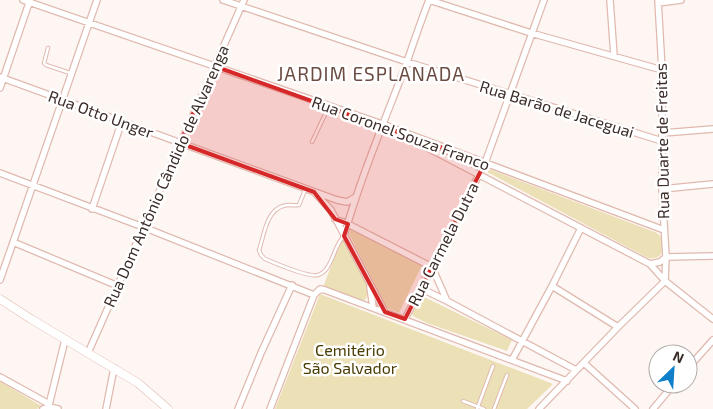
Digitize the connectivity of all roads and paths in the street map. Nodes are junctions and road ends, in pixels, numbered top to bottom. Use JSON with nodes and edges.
{"nodes":[{"id":1,"x":97,"y":0,"type":"edge"},
{"id":2,"x":224,"y":0,"type":"edge"},
{"id":3,"x":429,"y":0,"type":"edge"},
{"id":4,"x":544,"y":0,"type":"edge"},
{"id":5,"x":610,"y":0,"type":"edge"},
{"id":6,"x":681,"y":0,"type":"edge"},
{"id":7,"x":27,"y":1,"type":"edge"},
{"id":8,"x":658,"y":1,"type":"edge"},
{"id":9,"x":242,"y":3,"type":"edge"},
{"id":10,"x":89,"y":23,"type":"junction"},
{"id":11,"x":531,"y":33,"type":"junction"},
{"id":12,"x":48,"y":48,"type":"dead end"},
{"id":13,"x":614,"y":56,"type":"junction"},
{"id":14,"x":407,"y":62,"type":"junction"},
{"id":15,"x":214,"y":66,"type":"junction"},
{"id":16,"x":662,"y":70,"type":"junction"},
{"id":17,"x":72,"y":74,"type":"junction"},
{"id":18,"x":2,"y":77,"type":"edge"},
{"id":19,"x":0,"y":88,"type":"edge"},
{"id":20,"x":510,"y":94,"type":"junction"},
{"id":21,"x":63,"y":100,"type":"junction"},
{"id":22,"x":329,"y":106,"type":"junction"},
{"id":23,"x":122,"y":122,"type":"junction"},
{"id":24,"x":382,"y":124,"type":"junction"},
{"id":25,"x":713,"y":129,"type":"edge"},
{"id":26,"x":663,"y":133,"type":"junction"},
{"id":27,"x":662,"y":141,"type":"junction"},
{"id":28,"x":312,"y":142,"type":"dead end"},
{"id":29,"x":180,"y":143,"type":"junction"},
{"id":30,"x":485,"y":163,"type":"junction"},
{"id":31,"x":0,"y":173,"type":"edge"},
{"id":32,"x":479,"y":175,"type":"junction"},
{"id":33,"x":713,"y":184,"type":"edge"},
{"id":34,"x":33,"y":185,"type":"junction"},
{"id":35,"x":306,"y":189,"type":"junction"},
{"id":36,"x":662,"y":189,"type":"junction"},
{"id":37,"x":314,"y":192,"type":"junction"},
{"id":38,"x":356,"y":197,"type":"junction"},
{"id":39,"x":92,"y":208,"type":"junction"},
{"id":40,"x":335,"y":219,"type":"junction"},
{"id":41,"x":348,"y":224,"type":"junction"},
{"id":42,"x":143,"y":227,"type":"junction"},
{"id":43,"x":580,"y":228,"type":"junction"},
{"id":44,"x":664,"y":230,"type":"junction"},
{"id":45,"x":344,"y":236,"type":"junction"},
{"id":46,"x":13,"y":242,"type":"junction"},
{"id":47,"x":713,"y":256,"type":"edge"},
{"id":48,"x":666,"y":257,"type":"junction"},
{"id":49,"x":650,"y":264,"type":"junction"},
{"id":50,"x":432,"y":266,"type":"junction"},
{"id":51,"x":0,"y":280,"type":"edge"},
{"id":52,"x":665,"y":281,"type":"junction"},
{"id":53,"x":370,"y":282,"type":"junction"},
{"id":54,"x":292,"y":285,"type":"junction"},
{"id":55,"x":118,"y":286,"type":"junction"},
{"id":56,"x":552,"y":286,"type":"junction"},
{"id":57,"x":420,"y":288,"type":"junction"},
{"id":58,"x":314,"y":295,"type":"junction"},
{"id":59,"x":0,"y":299,"type":"edge"},
{"id":60,"x":447,"y":301,"type":"junction"},
{"id":61,"x":373,"y":308,"type":"junction"},
{"id":62,"x":385,"y":312,"type":"junction"},
{"id":63,"x":404,"y":319,"type":"junction"},
{"id":64,"x":713,"y":319,"type":"edge"},
{"id":65,"x":618,"y":327,"type":"junction"},
{"id":66,"x":65,"y":340,"type":"junction"},
{"id":67,"x":713,"y":340,"type":"edge"},
{"id":68,"x":522,"y":342,"type":"junction"},
{"id":69,"x":88,"y":353,"type":"junction"},
{"id":70,"x":698,"y":357,"type":"edge"},
{"id":71,"x":512,"y":360,"type":"junction"},
{"id":72,"x":584,"y":363,"type":"junction"},
{"id":73,"x":493,"y":366,"type":"dead end"},
{"id":74,"x":114,"y":368,"type":"junction"},
{"id":75,"x":576,"y":370,"type":"junction"},
{"id":76,"x":507,"y":375,"type":"dead end"},
{"id":77,"x":0,"y":377,"type":"edge"},
{"id":78,"x":567,"y":381,"type":"junction"},
{"id":79,"x":665,"y":394,"type":"edge"},
{"id":80,"x":463,"y":401,"type":"dead end"},
{"id":81,"x":47,"y":407,"type":"edge"},
{"id":82,"x":477,"y":408,"type":"edge"},
{"id":83,"x":58,"y":409,"type":"edge"},
{"id":84,"x":106,"y":409,"type":"edge"},
{"id":85,"x":168,"y":409,"type":"edge"},
{"id":86,"x":238,"y":409,"type":"edge"},
{"id":87,"x":270,"y":409,"type":"edge"},
{"id":88,"x":484,"y":409,"type":"edge"},
{"id":89,"x":494,"y":409,"type":"edge"},
{"id":90,"x":539,"y":409,"type":"edge"},
{"id":91,"x":635,"y":409,"type":"edge"},
{"id":92,"x":652,"y":409,"type":"edge"}],
"edges":[{"from":1,"to":10,"type":"street"},
{"from":2,"to":9,"type":"street","name":"Rua Barão de Jaceguai"},
{"from":3,"to":11,"type":"street"},
{"from":3,"to":14,"type":"street"},
{"from":4,"to":11,"type":"street","name":"Rua Carmela Dutra"},
{"from":5,"to":13,"type":"street"},
{"from":6,"to":8,"type":"street"},
{"from":7,"to":10,"type":"street","name":"Rua Coronel Souza Franco"},
{"from":7,"to":18,"type":"street"},
{"from":8,"to":16,"type":"street","name":"Rua Duarte de Freitas"},
{"from":9,"to":14,"type":"street","name":"Rua Barão de Jaceguai"},
{"from":9,"to":15,"type":"street","name":"Rua Dom Antônio Cândido de Alvarenga"},
{"from":10,"to":15,"type":"street","name":"Rua Coronel Souza Franco"},
{"from":10,"to":17,"type":"street"},
{"from":11,"to":13,"type":"street"},
{"from":11,"to":20,"type":"street","name":"Rua Carmela Dutra"},
{"from":12,"to":17,"type":"lane"},
{"from":13,"to":16,"type":"street"},
{"from":14,"to":20,"type":"street","name":"Rua Barão de Jaceguai"},
{"from":14,"to":24,"type":"street"},
{"from":15,"to":22,"type":"street","name":"Rua Coronel Souza Franco"},
{"from":15,"to":29,"type":"street","name":"Rua Dom Antônio Cândido de Alvarenga"},
{"from":16,"to":26,"type":"street","name":"Rua Duarte de Freitas"},
{"from":17,"to":21,"type":"street"},
{"from":18,"to":19,"type":"street"},
{"from":18,"to":21,"type":"street","name":"Rua Otto Unger"},
{"from":20,"to":27,"type":"street","name":"Rua Barão de Jaceguai"},
{"from":20,"to":30,"type":"street","name":"Rua Carmela Dutra"},
{"from":21,"to":23,"type":"street","name":"Rua Otto Unger"},
{"from":21,"to":34,"type":"street"},
{"from":22,"to":24,"type":"street","name":"Rua Coronel Souza Franco"},
{"from":22,"to":28,"type":"lane"},
{"from":23,"to":29,"type":"street","name":"Rua Otto Unger"},
{"from":23,"to":39,"type":"street"},
{"from":24,"to":30,"type":"street","name":"Rua Coronel Souza Franco"},
{"from":24,"to":32,"type":"street"},
{"from":24,"to":38,"type":"street"},
{"from":25,"to":26,"type":"street"},
{"from":26,"to":27,"type":"street","name":"Rua Duarte de Freitas"},
{"from":27,"to":36,"type":"street","name":"Rua Duarte de Freitas"},
{"from":29,"to":35,"type":"street","name":"Rua Otto Unger"},
{"from":29,"to":42,"type":"street","name":"Rua Dom Antônio Cândido de Alvarenga"},
{"from":30,"to":32,"type":"street","name":"Rua Carmela Dutra"},
{"from":30,"to":44,"type":"street","name":"Rua Coronel Souza Franco"},
{"from":31,"to":34,"type":"street"},
{"from":32,"to":43,"type":"street"},
{"from":32,"to":50,"type":"street","name":"Rua Carmela Dutra"},
{"from":33,"to":36,"type":"street"},
{"from":34,"to":39,"type":"street"},
{"from":34,"to":46,"type":"street"},
{"from":35,"to":37,"type":"street","name":"Rua Otto Unger"},
{"from":35,"to":45,"type":"lane"},
{"from":36,"to":44,"type":"street","name":"Rua Duarte de Freitas"},
{"from":37,"to":38,"type":"street","name":"Rua Otto Unger"},
{"from":37,"to":40,"type":"street","name":"Rua Otto Unger"},
{"from":38,"to":41,"type":"street"},
{"from":39,"to":42,"type":"street"},
{"from":40,"to":41,"type":"street"},
{"from":40,"to":45,"type":"street","name":"Rua Otto Unger"},
{"from":41,"to":45,"type":"street"},
{"from":41,"to":50,"type":"street"},
{"from":42,"to":54,"type":"street"},
{"from":42,"to":55,"type":"street","name":"Rua Dom Antônio Cândido de Alvarenga"},
{"from":43,"to":49,"type":"street"},
{"from":43,"to":56,"type":"street"},
{"from":44,"to":48,"type":"street","name":"Rua Duarte de Freitas"},
{"from":45,"to":53,"type":"street","name":"Rua Otto Unger"},
{"from":46,"to":51,"type":"street"},
{"from":46,"to":55,"type":"street"},
{"from":47,"to":48,"type":"street"},
{"from":48,"to":49,"type":"street"},
{"from":48,"to":52,"type":"street","name":"Rua Duarte de Freitas"},
{"from":49,"to":52,"type":"street"},
{"from":50,"to":57,"type":"street","name":"Rua Carmela Dutra"},
{"from":50,"to":60,"type":"street"},
{"from":52,"to":64,"type":"street"},
{"from":52,"to":65,"type":"street"},
{"from":53,"to":61,"type":"street"},
{"from":53,"to":62,"type":"street","name":"Rua Otto Unger"},
{"from":54,"to":58,"type":"street"},
{"from":54,"to":86,"type":"street"},
{"from":55,"to":69,"type":"street","name":"Rua Dom Antônio Cândido de Alvarenga"},
{"from":56,"to":65,"type":"street"},
{"from":56,"to":68,"type":"street"},
{"from":57,"to":60,"type":"street"},
{"from":57,"to":63,"type":"street","name":"Rua Carmela Dutra"},
{"from":58,"to":61,"type":"street"},
{"from":58,"to":87,"type":"street"},
{"from":59,"to":66,"type":"main road"},
{"from":60,"to":68,"type":"street"},
{"from":61,"to":62,"type":"street"},
{"from":62,"to":63,"type":"street"},
{"from":63,"to":71,"type":"street"},
{"from":65,"to":72,"type":"street"},
{"from":66,"to":69,"type":"main road"},
{"from":66,"to":81,"type":"street"},
{"from":67,"to":70,"type":"street"},
{"from":68,"to":71,"type":"street"},
{"from":68,"to":75,"type":"street"},
{"from":69,"to":74,"type":"main road"},
{"from":71,"to":78,"type":"street"},
{"from":72,"to":75,"type":"street"},
{"from":72,"to":91,"type":"street"},
{"from":73,"to":82,"type":"lane"},
{"from":74,"to":84,"type":"street"},
{"from":74,"to":85,"type":"main road"},
{"from":75,"to":78,"type":"street"},
{"from":76,"to":89,"type":"lane"},
{"from":77,"to":81,"type":"street"},
{"from":78,"to":90,"type":"street"},
{"from":79,"to":92,"type":"street"},
{"from":80,"to":82,"type":"lane"},
{"from":81,"to":83,"type":"street"},
{"from":82,"to":88,"type":"lane"}]}
